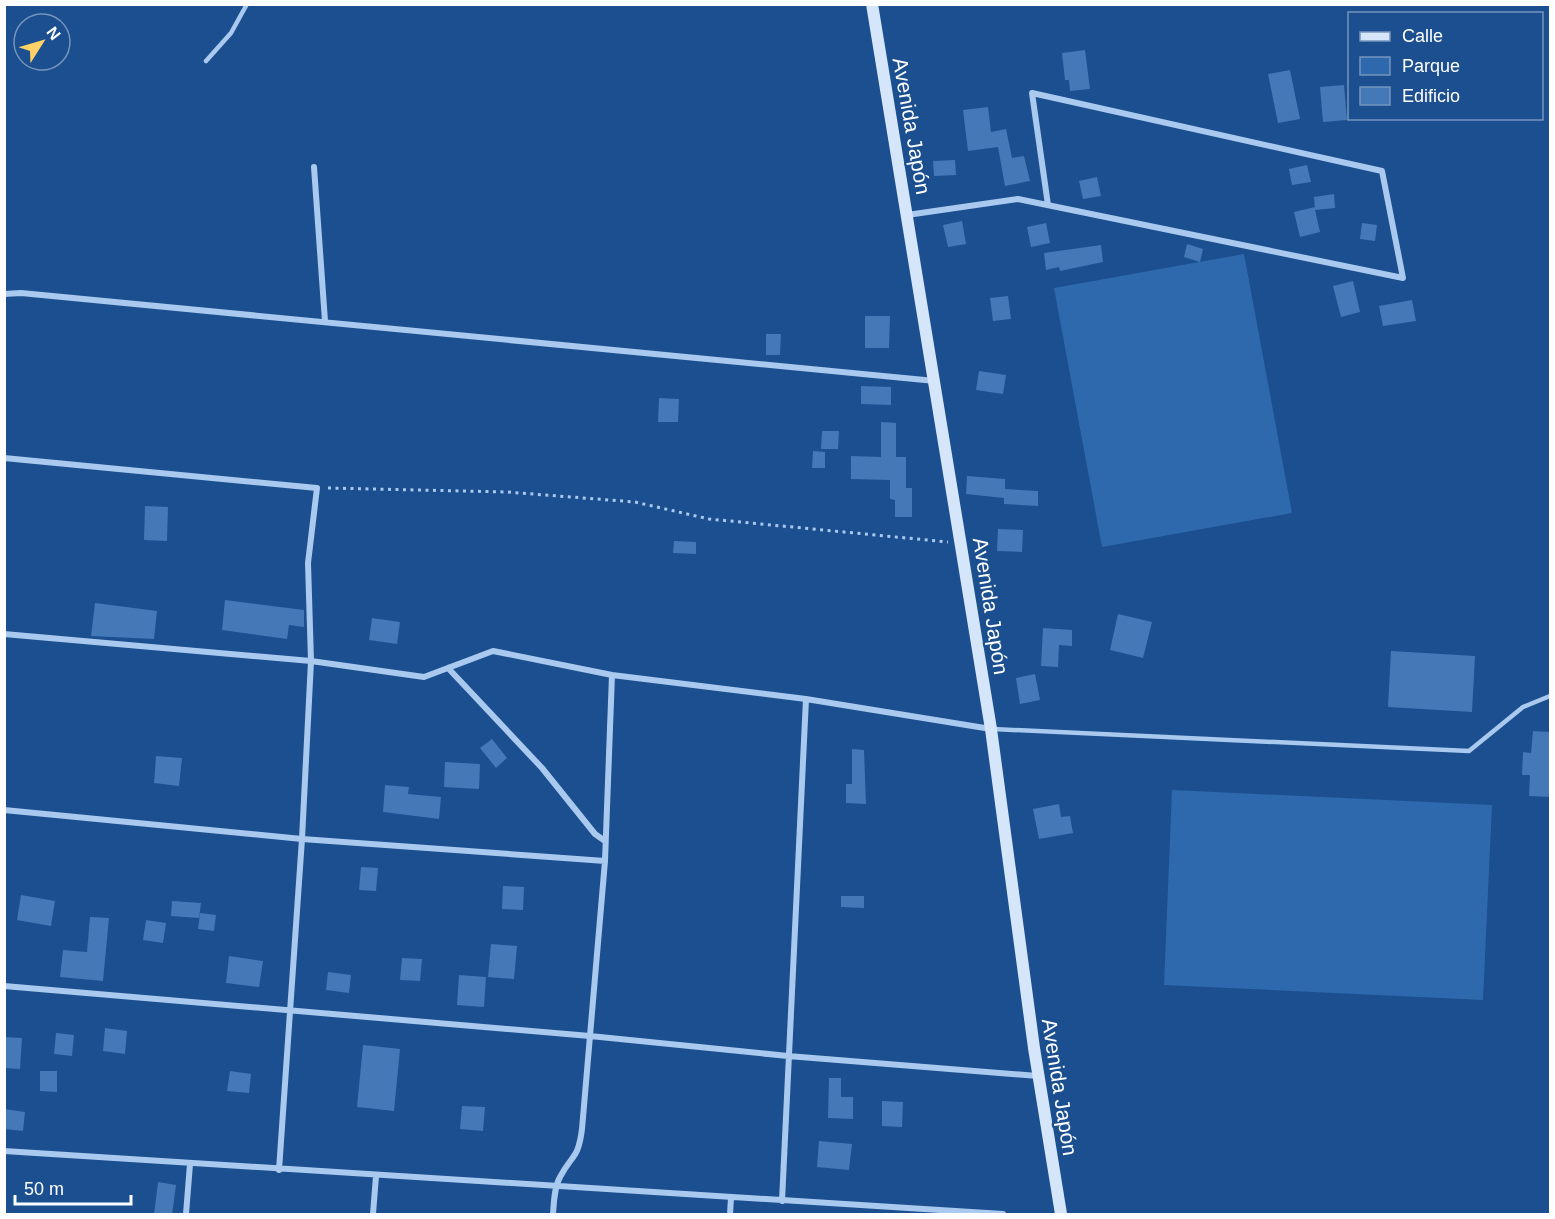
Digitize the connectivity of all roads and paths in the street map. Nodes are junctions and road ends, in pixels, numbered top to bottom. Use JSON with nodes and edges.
{"nodes":[{"id":1,"x":247,"y":4,"type":"edge"},
{"id":2,"x":872,"y":4,"type":"edge"},
{"id":3,"x":206,"y":61,"type":"dead end"},
{"id":4,"x":314,"y":167,"type":"dead end"},
{"id":5,"x":1048,"y":205,"type":"junction"},
{"id":6,"x":907,"y":215,"type":"junction"},
{"id":7,"x":4,"y":294,"type":"edge"},
{"id":8,"x":325,"y":321,"type":"junction"},
{"id":9,"x":935,"y":381,"type":"junction"},
{"id":10,"x":4,"y":458,"type":"edge"},
{"id":11,"x":317,"y":488,"type":"junction"},
{"id":12,"x":962,"y":544,"type":"junction"},
{"id":13,"x":4,"y":634,"type":"edge"},
{"id":14,"x":311,"y":661,"type":"junction"},
{"id":15,"x":448,"y":668,"type":"junction"},
{"id":16,"x":612,"y":675,"type":"junction"},
{"id":17,"x":1551,"y":696,"type":"edge"},
{"id":18,"x":806,"y":699,"type":"junction"},
{"id":19,"x":992,"y":729,"type":"junction"},
{"id":20,"x":4,"y":810,"type":"edge"},
{"id":21,"x":302,"y":839,"type":"junction"},
{"id":22,"x":605,"y":840,"type":"junction"},
{"id":23,"x":604,"y":861,"type":"junction"},
{"id":24,"x":4,"y":986,"type":"edge"},
{"id":25,"x":289,"y":1010,"type":"junction"},
{"id":26,"x":590,"y":1036,"type":"junction"},
{"id":27,"x":788,"y":1056,"type":"junction"},
{"id":28,"x":1038,"y":1076,"type":"junction"},
{"id":29,"x":4,"y":1151,"type":"edge"},
{"id":30,"x":190,"y":1164,"type":"junction"},
{"id":31,"x":279,"y":1170,"type":"junction"},
{"id":32,"x":376,"y":1176,"type":"junction"},
{"id":33,"x":556,"y":1186,"type":"junction"},
{"id":34,"x":730,"y":1198,"type":"junction"},
{"id":35,"x":782,"y":1201,"type":"junction"},
{"id":36,"x":904,"y":1211,"type":"edge"},
{"id":37,"x":186,"y":1215,"type":"edge"},
{"id":38,"x":373,"y":1215,"type":"edge"},
{"id":39,"x":553,"y":1215,"type":"edge"},
{"id":40,"x":730,"y":1215,"type":"edge"},
{"id":41,"x":1003,"y":1215,"type":"edge"},
{"id":42,"x":1061,"y":1215,"type":"edge"}],
"edges":[{"from":1,"to":3,"type":"lane"},
{"from":2,"to":6,"type":"street","name":"Avenida Japón"},
{"from":4,"to":8,"type":"street"},
{"from":5,"to":5,"type":"street"},
{"from":5,"to":6,"type":"street"},
{"from":6,"to":9,"type":"street","name":"Avenida Japón"},
{"from":7,"to":8,"type":"street"},
{"from":8,"to":9,"type":"street"},
{"from":9,"to":12,"type":"street","name":"Avenida Japón"},
{"from":10,"to":11,"type":"street"},
{"from":11,"to":12,"type":"path"},
{"from":11,"to":14,"type":"street"},
{"from":12,"to":19,"type":"street","name":"Avenida Japón"},
{"from":13,"to":14,"type":"street"},
{"from":14,"to":15,"type":"street"},
{"from":14,"to":21,"type":"street"},
{"from":15,"to":16,"type":"street"},
{"from":15,"to":22,"type":"street"},
{"from":16,"to":18,"type":"street"},
{"from":16,"to":22,"type":"street"},
{"from":17,"to":19,"type":"lane"},
{"from":18,"to":19,"type":"street"},
{"from":18,"to":27,"type":"street"},
{"from":19,"to":28,"type":"street","name":"Avenida Japón"},
{"from":20,"to":21,"type":"street"},
{"from":21,"to":23,"type":"street"},
{"from":21,"to":25,"type":"street"},
{"from":22,"to":23,"type":"street"},
{"from":23,"to":26,"type":"street"},
{"from":24,"to":25,"type":"street"},
{"from":25,"to":26,"type":"street"},
{"from":25,"to":31,"type":"street"},
{"from":26,"to":27,"type":"street"},
{"from":26,"to":33,"type":"street"},
{"from":27,"to":28,"type":"street"},
{"from":27,"to":35,"type":"street"},
{"from":28,"to":42,"type":"street","name":"Avenida Japón"},
{"from":29,"to":30,"type":"street"},
{"from":30,"to":31,"type":"street"},
{"from":30,"to":37,"type":"street"},
{"from":31,"to":32,"type":"street"},
{"from":32,"to":33,"type":"street"},
{"from":32,"to":38,"type":"street"},
{"from":33,"to":34,"type":"street"},
{"from":33,"to":39,"type":"street"},
{"from":34,"to":35,"type":"street"},
{"from":34,"to":40,"type":"street"},
{"from":35,"to":36,"type":"street"},
{"from":36,"to":41,"type":"street"}]}
